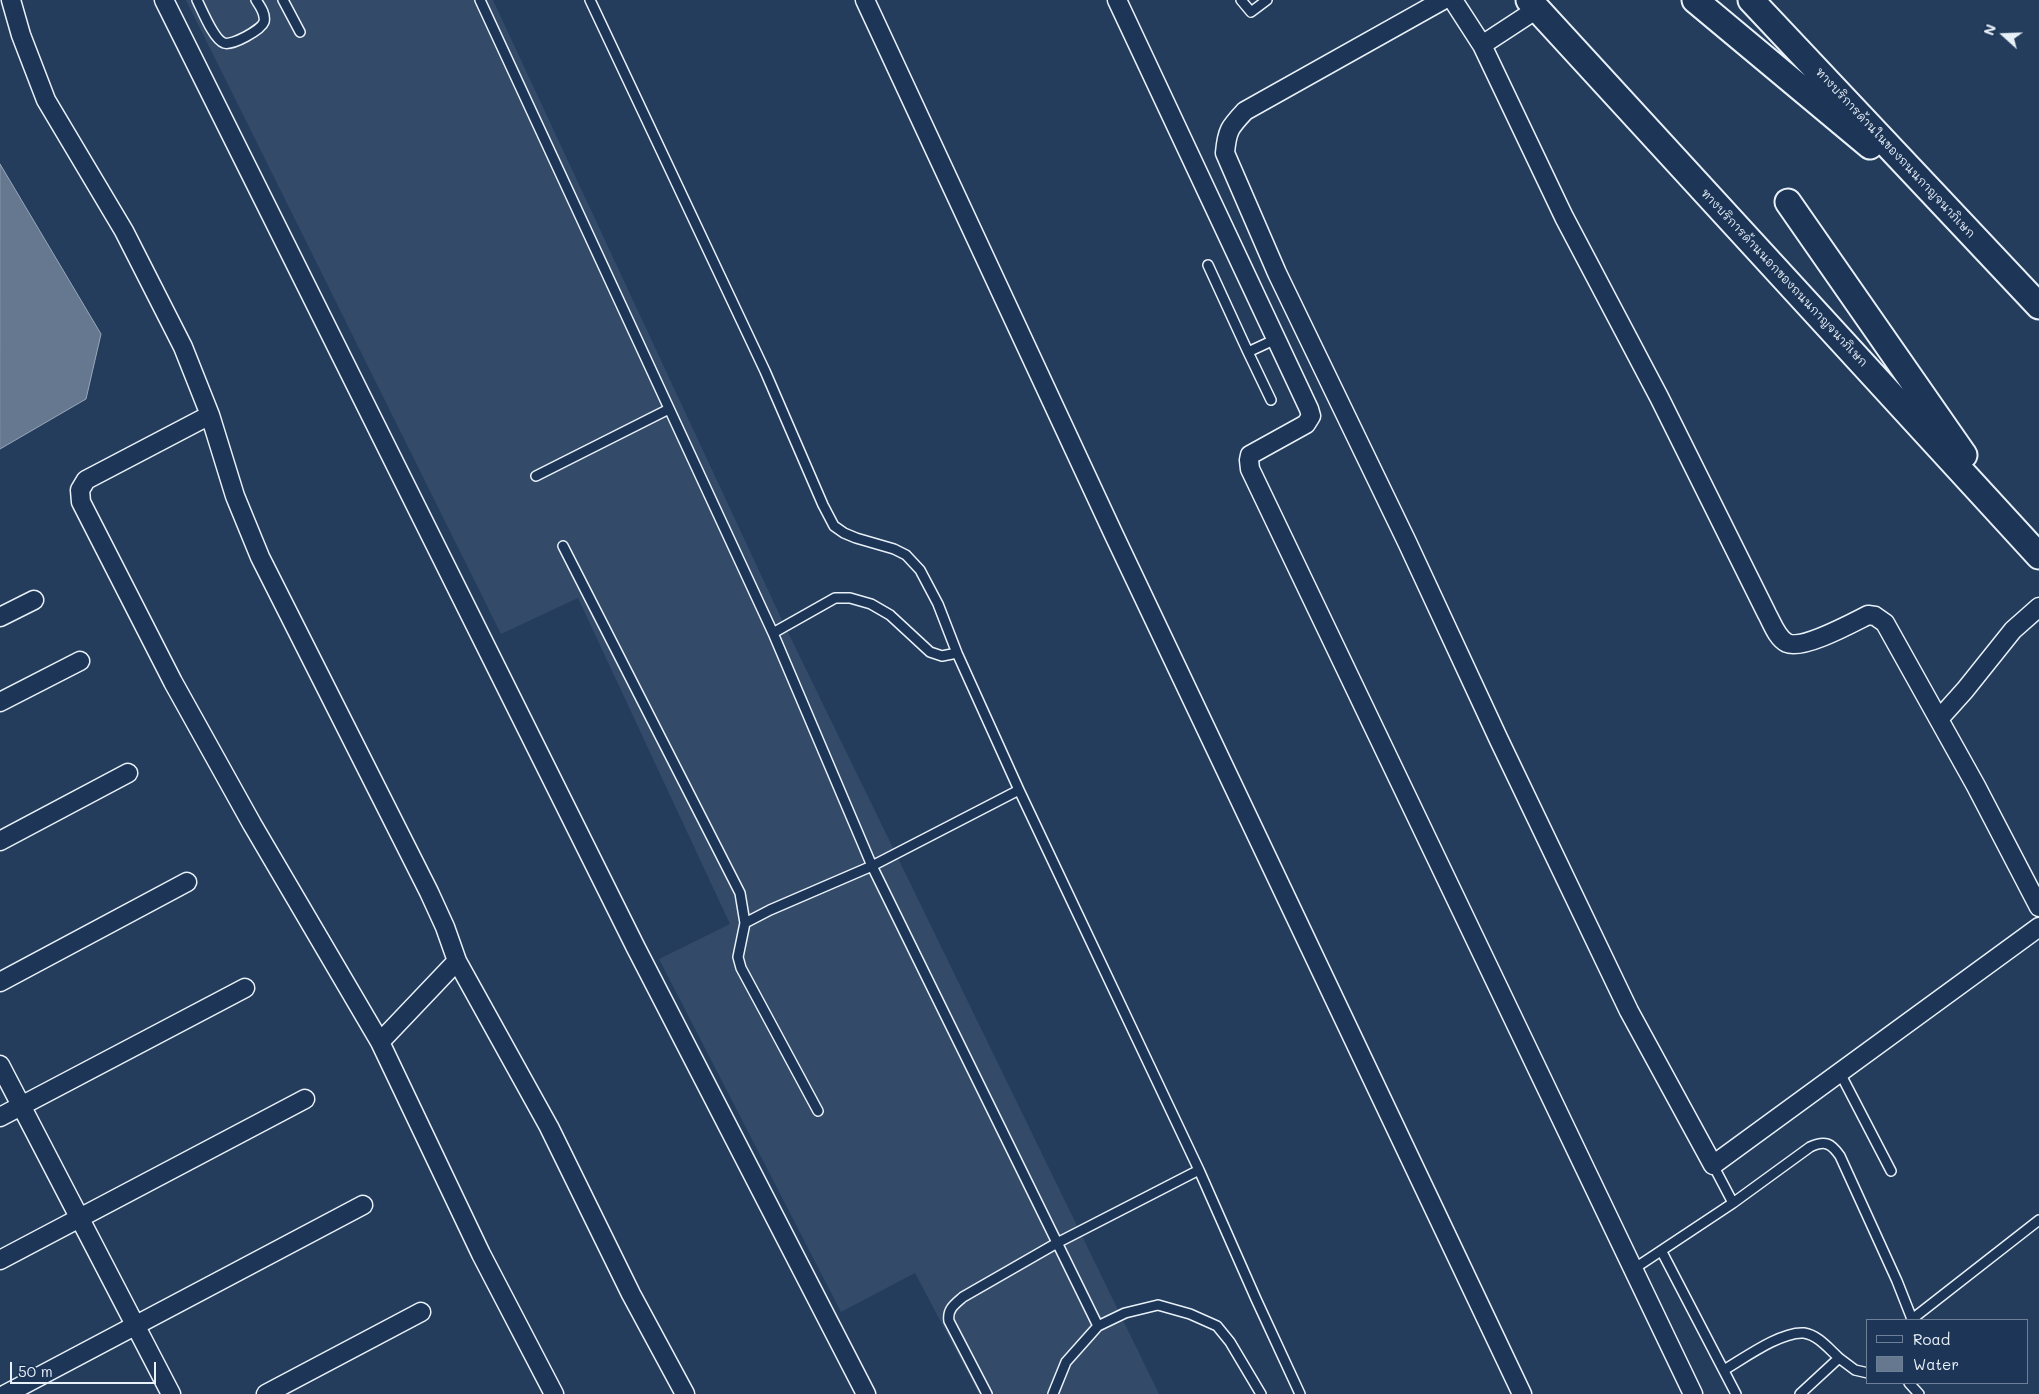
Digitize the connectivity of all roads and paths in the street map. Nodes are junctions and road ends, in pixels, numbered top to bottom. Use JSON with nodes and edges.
{"nodes":[{"id":1,"x":11,"y":0,"type":"edge"},
{"id":2,"x":164,"y":0,"type":"edge"},
{"id":3,"x":197,"y":0,"type":"edge"},
{"id":4,"x":256,"y":0,"type":"edge"},
{"id":5,"x":283,"y":0,"type":"edge"},
{"id":6,"x":480,"y":0,"type":"edge"},
{"id":7,"x":590,"y":0,"type":"edge"},
{"id":8,"x":865,"y":0,"type":"edge"},
{"id":9,"x":1117,"y":0,"type":"edge"},
{"id":10,"x":1241,"y":0,"type":"edge"},
{"id":11,"x":1267,"y":0,"type":"edge"},
{"id":12,"x":1443,"y":0,"type":"edge"},
{"id":13,"x":1453,"y":0,"type":"edge"},
{"id":14,"x":1695,"y":0,"type":"edge"},
{"id":15,"x":1751,"y":0,"type":"edge"},
{"id":16,"x":1533,"y":4,"type":"edge"},
{"id":17,"x":300,"y":32,"type":"dead end"},
{"id":18,"x":1482,"y":45,"type":"junction"},
{"id":19,"x":1788,"y":202,"type":"dead end"},
{"id":20,"x":1955,"y":216,"type":"junction"},
{"id":21,"x":1208,"y":266,"type":"dead end"},
{"id":22,"x":2039,"y":306,"type":"edge"},
{"id":23,"x":1276,"y":339,"type":"junction"},
{"id":24,"x":1248,"y":352,"type":"junction"},
{"id":25,"x":1270,"y":400,"type":"dead end"},
{"id":26,"x":669,"y":409,"type":"junction"},
{"id":27,"x":210,"y":415,"type":"junction"},
{"id":28,"x":536,"y":476,"type":"dead end"},
{"id":29,"x":2020,"y":535,"type":"junction"},
{"id":30,"x":564,"y":546,"type":"dead end"},
{"id":31,"x":2039,"y":556,"type":"edge"},
{"id":32,"x":34,"y":600,"type":"dead end"},
{"id":33,"x":2039,"y":607,"type":"edge"},
{"id":34,"x":0,"y":617,"type":"edge"},
{"id":35,"x":773,"y":633,"type":"junction"},
{"id":36,"x":957,"y":653,"type":"junction"},
{"id":37,"x":80,"y":661,"type":"dead end"},
{"id":38,"x":0,"y":702,"type":"edge"},
{"id":39,"x":1939,"y":719,"type":"junction"},
{"id":40,"x":128,"y":773,"type":"dead end"},
{"id":41,"x":1019,"y":790,"type":"junction"},
{"id":42,"x":0,"y":841,"type":"edge"},
{"id":43,"x":872,"y":866,"type":"junction"},
{"id":44,"x":188,"y":882,"type":"dead end"},
{"id":45,"x":2039,"y":907,"type":"edge"},
{"id":46,"x":745,"y":923,"type":"junction"},
{"id":47,"x":2039,"y":927,"type":"edge"},
{"id":48,"x":457,"y":961,"type":"junction"},
{"id":49,"x":0,"y":982,"type":"edge"},
{"id":50,"x":245,"y":988,"type":"dead end"},
{"id":51,"x":380,"y":1042,"type":"junction"},
{"id":52,"x":0,"y":1065,"type":"edge"},
{"id":53,"x":1840,"y":1073,"type":"junction"},
{"id":54,"x":305,"y":1099,"type":"dead end"},
{"id":55,"x":21,"y":1106,"type":"junction"},
{"id":56,"x":818,"y":1111,"type":"dead end"},
{"id":57,"x":0,"y":1117,"type":"edge"},
{"id":58,"x":1713,"y":1165,"type":"junction"},
{"id":59,"x":1200,"y":1170,"type":"junction"},
{"id":60,"x":1891,"y":1171,"type":"dead end"},
{"id":61,"x":1734,"y":1203,"type":"junction"},
{"id":62,"x":363,"y":1205,"type":"dead end"},
{"id":63,"x":80,"y":1218,"type":"junction"},
{"id":64,"x":2039,"y":1220,"type":"edge"},
{"id":65,"x":1057,"y":1243,"type":"junction"},
{"id":66,"x":1662,"y":1252,"type":"junction"},
{"id":67,"x":0,"y":1260,"type":"edge"},
{"id":68,"x":1632,"y":1270,"type":"junction"},
{"id":69,"x":421,"y":1312,"type":"dead end"},
{"id":70,"x":1912,"y":1319,"type":"edge"},
{"id":71,"x":1913,"y":1319,"type":"edge"},
{"id":72,"x":136,"y":1326,"type":"junction"},
{"id":73,"x":1098,"y":1326,"type":"junction"},
{"id":74,"x":1839,"y":1358,"type":"junction"},
{"id":75,"x":1724,"y":1370,"type":"junction"},
{"id":76,"x":1866,"y":1373,"type":"edge"},
{"id":77,"x":1910,"y":1384,"type":"edge"},
{"id":78,"x":6,"y":1394,"type":"edge"},
{"id":79,"x":171,"y":1394,"type":"edge"},
{"id":80,"x":266,"y":1394,"type":"edge"},
{"id":81,"x":554,"y":1394,"type":"edge"},
{"id":82,"x":685,"y":1394,"type":"edge"},
{"id":83,"x":866,"y":1394,"type":"edge"},
{"id":84,"x":988,"y":1394,"type":"edge"},
{"id":85,"x":1053,"y":1394,"type":"edge"},
{"id":86,"x":1261,"y":1394,"type":"edge"},
{"id":87,"x":1300,"y":1394,"type":"edge"},
{"id":88,"x":1522,"y":1394,"type":"edge"},
{"id":89,"x":1693,"y":1394,"type":"edge"},
{"id":90,"x":1736,"y":1394,"type":"edge"},
{"id":91,"x":1800,"y":1394,"type":"edge"},
{"id":92,"x":1919,"y":1394,"type":"edge"}],
"edges":[{"from":1,"to":27,"type":"street"},
{"from":2,"to":83,"type":"street"},
{"from":3,"to":4,"type":"lane"},
{"from":5,"to":17,"type":"lane"},
{"from":6,"to":26,"type":"lane"},
{"from":7,"to":36,"type":"lane"},
{"from":8,"to":88,"type":"street"},
{"from":9,"to":23,"type":"street"},
{"from":10,"to":11,"type":"lane"},
{"from":12,"to":58,"type":"street"},
{"from":13,"to":18,"type":"street"},
{"from":14,"to":20,"type":"main road"},
{"from":15,"to":20,"type":"main road","name":"ทางบริการด้านในของถนนกาญจนาภิเษก"},
{"from":16,"to":18,"type":"street"},
{"from":16,"to":29,"type":"main road","name":"ทางบริการด้านนอกของถนนกาญจนาภิเษก"},
{"from":18,"to":39,"type":"street"},
{"from":19,"to":29,"type":"main road"},
{"from":20,"to":22,"type":"main road","name":"ทางบริการด้านในของถนนกาญจนาภิเษก"},
{"from":21,"to":24,"type":"lane"},
{"from":23,"to":24,"type":"lane"},
{"from":23,"to":68,"type":"street"},
{"from":24,"to":25,"type":"lane"},
{"from":26,"to":28,"type":"lane"},
{"from":26,"to":35,"type":"lane"},
{"from":27,"to":48,"type":"street"},
{"from":27,"to":51,"type":"street"},
{"from":29,"to":31,"type":"main road","name":"ทางบริการด้านนอกของถนนกาญจนาภิเษก"},
{"from":30,"to":46,"type":"lane"},
{"from":32,"to":34,"type":"street"},
{"from":33,"to":39,"type":"street"},
{"from":35,"to":36,"type":"lane"},
{"from":35,"to":43,"type":"lane"},
{"from":36,"to":41,"type":"lane"},
{"from":37,"to":38,"type":"street"},
{"from":39,"to":45,"type":"street"},
{"from":40,"to":42,"type":"street"},
{"from":41,"to":43,"type":"lane"},
{"from":41,"to":59,"type":"lane"},
{"from":43,"to":46,"type":"lane"},
{"from":43,"to":65,"type":"lane"},
{"from":44,"to":49,"type":"street"},
{"from":46,"to":56,"type":"lane"},
{"from":47,"to":53,"type":"street"},
{"from":48,"to":51,"type":"street"},
{"from":48,"to":82,"type":"street"},
{"from":50,"to":55,"type":"street"},
{"from":51,"to":81,"type":"street"},
{"from":52,"to":55,"type":"street"},
{"from":53,"to":58,"type":"street"},
{"from":53,"to":60,"type":"lane"},
{"from":54,"to":63,"type":"street"},
{"from":55,"to":57,"type":"street"},
{"from":55,"to":63,"type":"street"},
{"from":58,"to":61,"type":"lane"},
{"from":59,"to":65,"type":"lane"},
{"from":59,"to":87,"type":"lane"},
{"from":61,"to":66,"type":"lane"},
{"from":61,"to":70,"type":"lane"},
{"from":62,"to":72,"type":"street"},
{"from":63,"to":67,"type":"street"},
{"from":63,"to":72,"type":"street"},
{"from":64,"to":71,"type":"lane"},
{"from":65,"to":73,"type":"lane"},
{"from":65,"to":84,"type":"lane"},
{"from":66,"to":68,"type":"lane"},
{"from":66,"to":75,"type":"lane"},
{"from":68,"to":89,"type":"street"},
{"from":69,"to":80,"type":"street"},
{"from":72,"to":78,"type":"street"},
{"from":72,"to":79,"type":"street"},
{"from":73,"to":85,"type":"lane"},
{"from":73,"to":86,"type":"lane"},
{"from":74,"to":75,"type":"lane"},
{"from":74,"to":76,"type":"lane"},
{"from":74,"to":91,"type":"lane"},
{"from":75,"to":90,"type":"lane"},
{"from":77,"to":92,"type":"lane"}]}
